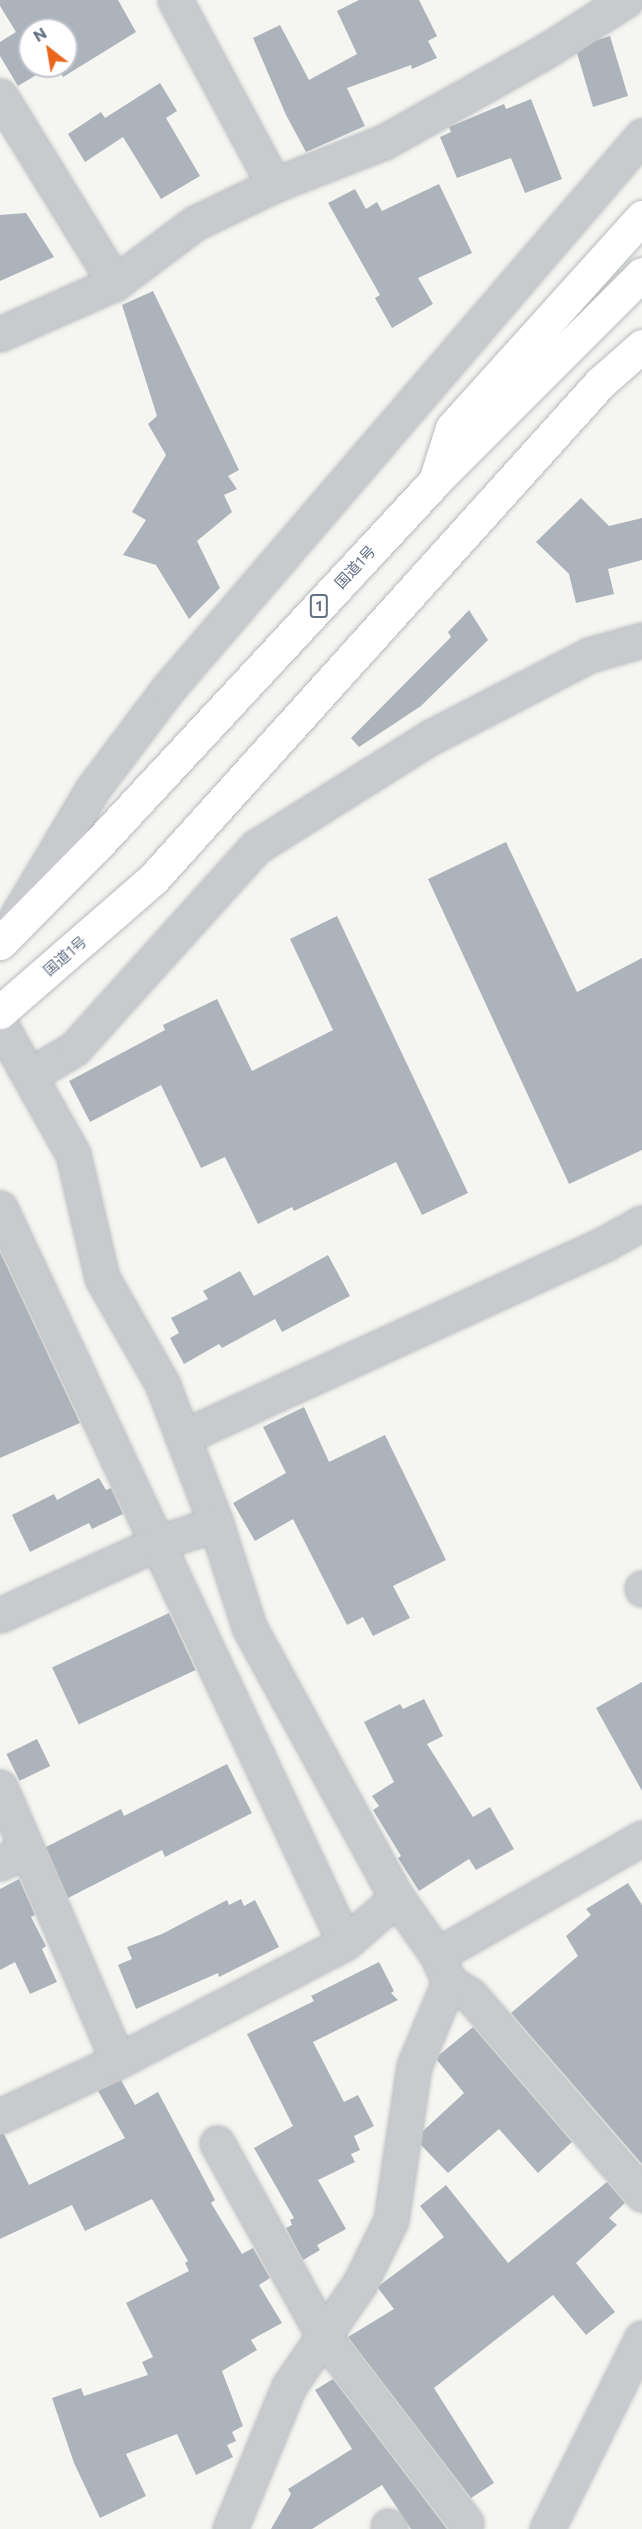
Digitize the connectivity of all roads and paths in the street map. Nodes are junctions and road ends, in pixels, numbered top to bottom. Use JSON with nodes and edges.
{"nodes":[{"id":1,"x":175,"y":0,"type":"edge"},
{"id":2,"x":626,"y":0,"type":"edge"},
{"id":3,"x":0,"y":96,"type":"edge"},
{"id":4,"x":642,"y":136,"type":"edge"},
{"id":5,"x":274,"y":185,"type":"junction"},
{"id":6,"x":642,"y":217,"type":"edge"},
{"id":7,"x":642,"y":274,"type":"edge"},
{"id":8,"x":115,"y":284,"type":"junction"},
{"id":9,"x":0,"y":334,"type":"edge"},
{"id":10,"x":642,"y":346,"type":"edge"},
{"id":11,"x":642,"y":362,"type":"edge"},
{"id":12,"x":600,"y":383,"type":"junction"},
{"id":13,"x":434,"y":482,"type":"junction"},
{"id":14,"x":642,"y":640,"type":"edge"},
{"id":15,"x":2,"y":942,"type":"edge"},
{"id":16,"x":0,"y":1012,"type":"edge"},
{"id":17,"x":0,"y":1024,"type":"edge"},
{"id":18,"x":30,"y":1075,"type":"junction"},
{"id":19,"x":0,"y":1208,"type":"edge"},
{"id":20,"x":642,"y":1223,"type":"edge"},
{"id":21,"x":183,"y":1437,"type":"junction"},
{"id":22,"x":216,"y":1524,"type":"junction"},
{"id":23,"x":157,"y":1543,"type":"junction"},
{"id":24,"x":0,"y":1615,"type":"edge"},
{"id":25,"x":0,"y":1787,"type":"edge"},
{"id":26,"x":640,"y":1845,"type":"edge"},
{"id":27,"x":14,"y":1857,"type":"edge"},
{"id":28,"x":397,"y":1898,"type":"junction"},
{"id":29,"x":345,"y":1943,"type":"junction"},
{"id":30,"x":443,"y":1969,"type":"junction"},
{"id":31,"x":118,"y":2061,"type":"junction"},
{"id":32,"x":0,"y":2116,"type":"edge"},
{"id":33,"x":217,"y":2143,"type":"dead end"},
{"id":34,"x":642,"y":2194,"type":"edge"},
{"id":35,"x":324,"y":2335,"type":"junction"},
{"id":36,"x":637,"y":2363,"type":"edge"},
{"id":37,"x":466,"y":2523,"type":"dead end"},
{"id":38,"x":230,"y":2529,"type":"edge"},
{"id":39,"x":547,"y":2529,"type":"edge"}],
"edges":[{"from":1,"to":5,"type":"street"},
{"from":2,"to":5,"type":"street"},
{"from":3,"to":8,"type":"street"},
{"from":4,"to":15,"type":"street"},
{"from":5,"to":8,"type":"street"},
{"from":6,"to":13,"type":"highway","number":"1"},
{"from":7,"to":13,"type":"highway","name":"国道1号","number":"1"},
{"from":8,"to":9,"type":"street"},
{"from":10,"to":12,"type":"highway","name":"国道1号"},
{"from":11,"to":12,"type":"highway"},
{"from":12,"to":16,"type":"highway","name":"国道1号"},
{"from":13,"to":15,"type":"highway","name":"国道1号","number":"1"},
{"from":14,"to":18,"type":"street"},
{"from":17,"to":18,"type":"street"},
{"from":18,"to":21,"type":"street"},
{"from":19,"to":23,"type":"street"},
{"from":20,"to":21,"type":"street"},
{"from":21,"to":22,"type":"street"},
{"from":22,"to":23,"type":"street"},
{"from":22,"to":28,"type":"street"},
{"from":23,"to":24,"type":"street"},
{"from":23,"to":29,"type":"street"},
{"from":25,"to":27,"type":"street"},
{"from":26,"to":30,"type":"street"},
{"from":27,"to":31,"type":"street"},
{"from":28,"to":29,"type":"street"},
{"from":28,"to":30,"type":"street"},
{"from":29,"to":31,"type":"street"},
{"from":30,"to":34,"type":"street"},
{"from":30,"to":35,"type":"street"},
{"from":31,"to":32,"type":"street"},
{"from":33,"to":35,"type":"street"},
{"from":35,"to":37,"type":"street"},
{"from":35,"to":38,"type":"street"},
{"from":36,"to":39,"type":"street"}]}
